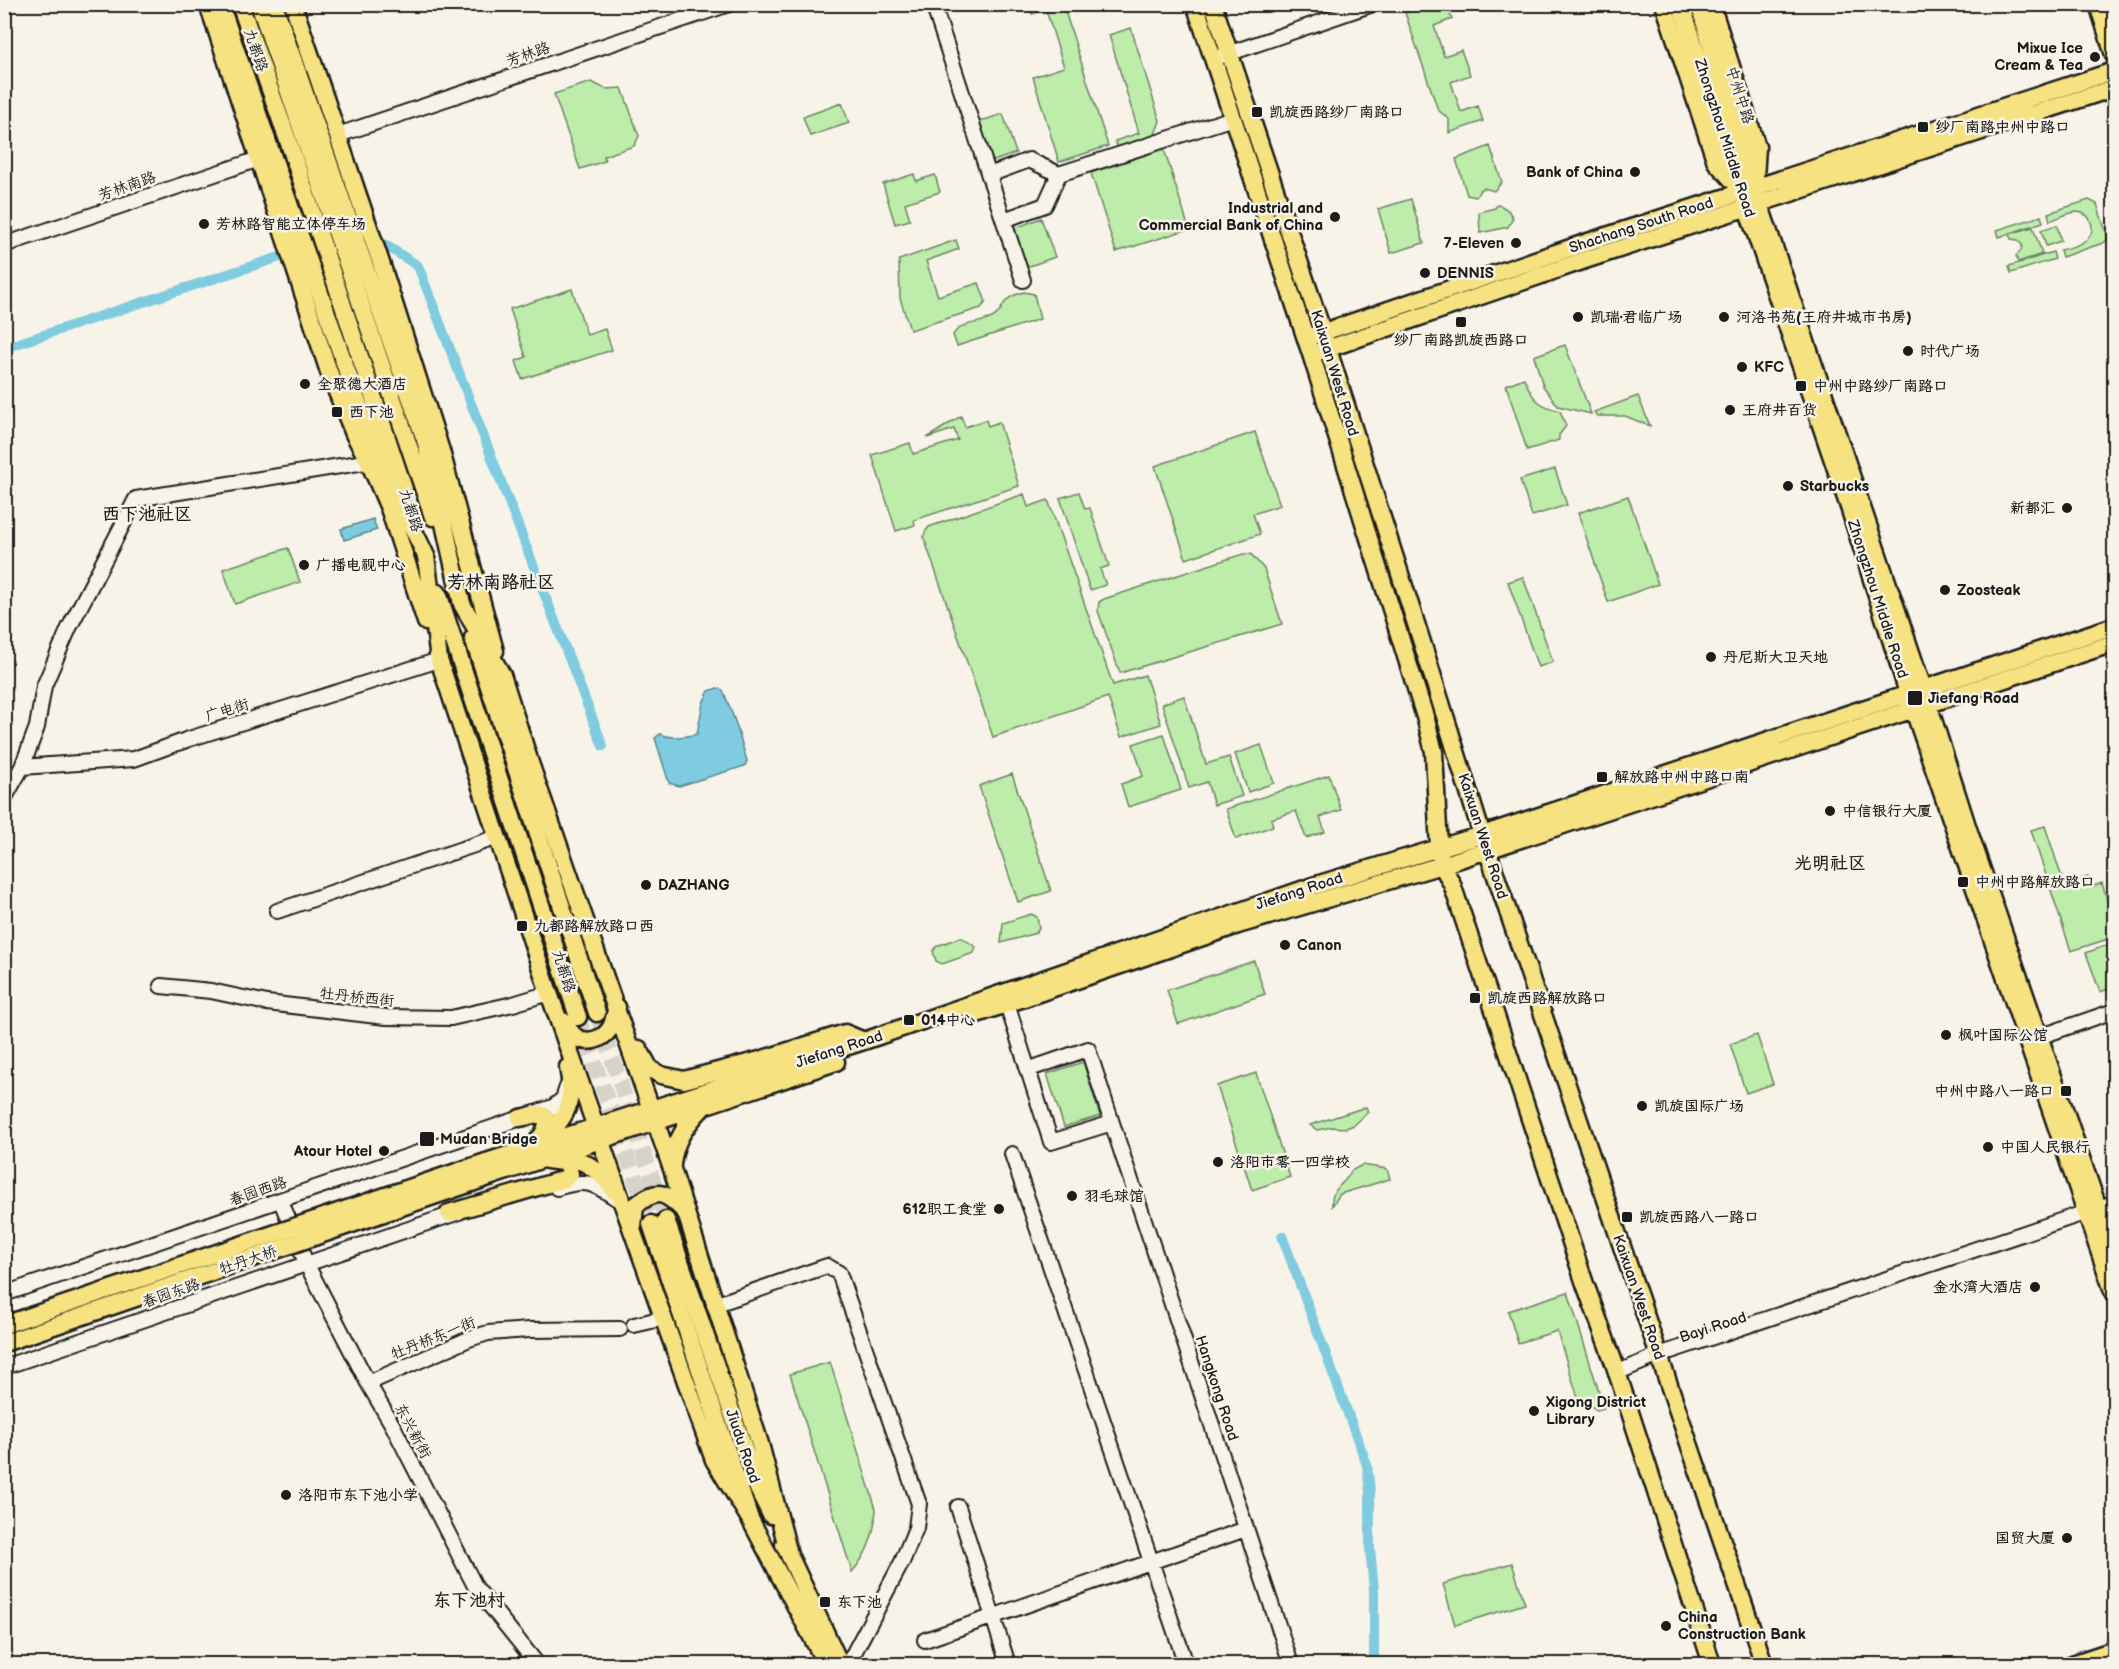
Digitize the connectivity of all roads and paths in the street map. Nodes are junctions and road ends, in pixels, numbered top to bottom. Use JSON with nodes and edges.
{"nodes":[{"id":1,"x":208,"y":4,"type":"edge"},
{"id":2,"x":220,"y":4,"type":"edge"},
{"id":3,"x":240,"y":4,"type":"edge"},
{"id":4,"x":259,"y":4,"type":"edge"},
{"id":5,"x":274,"y":4,"type":"edge"},
{"id":6,"x":293,"y":4,"type":"edge"},
{"id":7,"x":709,"y":4,"type":"edge"},
{"id":8,"x":729,"y":4,"type":"edge"},
{"id":9,"x":933,"y":4,"type":"edge"},
{"id":10,"x":1195,"y":4,"type":"edge"},
{"id":11,"x":1213,"y":4,"type":"edge"},
{"id":12,"x":1373,"y":4,"type":"edge"},
{"id":13,"x":1664,"y":4,"type":"edge"},
{"id":14,"x":1669,"y":4,"type":"edge"},
{"id":15,"x":1681,"y":4,"type":"edge"},
{"id":16,"x":1698,"y":4,"type":"edge"},
{"id":17,"x":1711,"y":4,"type":"edge"},
{"id":18,"x":2098,"y":4,"type":"edge"},
{"id":19,"x":2109,"y":4,"type":"edge"},
{"id":20,"x":2115,"y":21,"type":"edge"},
{"id":21,"x":1695,"y":46,"type":"junction"},
{"id":22,"x":1230,"y":55,"type":"junction"},
{"id":23,"x":2115,"y":55,"type":"edge"},
{"id":24,"x":1213,"y":59,"type":"junction"},
{"id":25,"x":2115,"y":71,"type":"edge"},
{"id":26,"x":2115,"y":88,"type":"edge"},
{"id":27,"x":1233,"y":118,"type":"junction"},
{"id":28,"x":337,"y":132,"type":"junction"},
{"id":29,"x":258,"y":154,"type":"junction"},
{"id":30,"x":1059,"y":174,"type":"junction"},
{"id":31,"x":989,"y":175,"type":"junction"},
{"id":32,"x":1751,"y":197,"type":"junction"},
{"id":33,"x":1004,"y":220,"type":"junction"},
{"id":34,"x":4,"y":235,"type":"edge"},
{"id":35,"x":4,"y":244,"type":"edge"},
{"id":36,"x":1023,"y":280,"type":"dead end"},
{"id":37,"x":1318,"y":340,"type":"junction"},
{"id":38,"x":1311,"y":354,"type":"joint"},
{"id":39,"x":441,"y":451,"type":"junction"},
{"id":40,"x":375,"y":461,"type":"junction"},
{"id":41,"x":426,"y":556,"type":"junction"},
{"id":42,"x":462,"y":604,"type":"junction"},
{"id":43,"x":2115,"y":626,"type":"edge"},
{"id":44,"x":2115,"y":643,"type":"edge"},
{"id":45,"x":439,"y":660,"type":"junction"},
{"id":46,"x":502,"y":675,"type":"junction"},
{"id":47,"x":1918,"y":699,"type":"junction"},
{"id":48,"x":21,"y":767,"type":"junction"},
{"id":49,"x":4,"y":799,"type":"edge"},
{"id":50,"x":498,"y":837,"type":"junction"},
{"id":51,"x":1484,"y":843,"type":"junction"},
{"id":52,"x":1438,"y":848,"type":"junction"},
{"id":53,"x":1443,"y":865,"type":"junction"},
{"id":54,"x":277,"y":911,"type":"dead end"},
{"id":55,"x":161,"y":986,"type":"dead end"},
{"id":56,"x":552,"y":1000,"type":"junction"},
{"id":57,"x":1007,"y":1004,"type":"junction"},
{"id":58,"x":2115,"y":1011,"type":"edge"},
{"id":59,"x":597,"y":1013,"type":"tunnel mouth"},
{"id":60,"x":620,"y":1015,"type":"junction"},
{"id":61,"x":578,"y":1017,"type":"tunnel mouth"},
{"id":62,"x":2039,"y":1037,"type":"junction"},
{"id":63,"x":864,"y":1041,"type":"junction"},
{"id":64,"x":1027,"y":1070,"type":"junction"},
{"id":65,"x":569,"y":1074,"type":"junction"},
{"id":66,"x":702,"y":1108,"type":"junction"},
{"id":67,"x":654,"y":1116,"type":"junction"},
{"id":68,"x":520,"y":1118,"type":"junction"},
{"id":69,"x":1112,"y":1123,"type":"junction"},
{"id":70,"x":599,"y":1134,"type":"junction"},
{"id":71,"x":531,"y":1146,"type":"junction"},
{"id":72,"x":1012,"y":1154,"type":"dead end"},
{"id":73,"x":543,"y":1159,"type":"junction"},
{"id":74,"x":671,"y":1166,"type":"junction"},
{"id":75,"x":489,"y":1169,"type":"junction"},
{"id":76,"x":281,"y":1201,"type":"junction"},
{"id":77,"x":622,"y":1202,"type":"junction"},
{"id":78,"x":2101,"y":1211,"type":"edge"},
{"id":79,"x":449,"y":1214,"type":"junction"},
{"id":80,"x":686,"y":1214,"type":"junction"},
{"id":81,"x":633,"y":1230,"type":"junction"},
{"id":82,"x":2115,"y":1254,"type":"edge"},
{"id":83,"x":306,"y":1263,"type":"junction"},
{"id":84,"x":4,"y":1294,"type":"edge"},
{"id":85,"x":2115,"y":1294,"type":"edge"},
{"id":86,"x":714,"y":1305,"type":"junction"},
{"id":87,"x":664,"y":1318,"type":"junction"},
{"id":88,"x":4,"y":1324,"type":"edge"},
{"id":89,"x":4,"y":1343,"type":"edge"},
{"id":90,"x":1660,"y":1358,"type":"junction"},
{"id":91,"x":4,"y":1367,"type":"edge"},
{"id":92,"x":1616,"y":1373,"type":"junction"},
{"id":93,"x":368,"y":1383,"type":"junction"},
{"id":94,"x":958,"y":1507,"type":"dead end"},
{"id":95,"x":750,"y":1519,"type":"junction"},
{"id":96,"x":1246,"y":1529,"type":"junction"},
{"id":97,"x":789,"y":1554,"type":"junction"},
{"id":98,"x":1151,"y":1562,"type":"junction"},
{"id":99,"x":993,"y":1617,"type":"junction"},
{"id":100,"x":925,"y":1640,"type":"dead end"},
{"id":101,"x":2115,"y":1650,"type":"edge"},
{"id":102,"x":537,"y":1665,"type":"edge"},
{"id":103,"x":826,"y":1665,"type":"edge"},
{"id":104,"x":840,"y":1665,"type":"edge"},
{"id":105,"x":848,"y":1665,"type":"edge"},
{"id":106,"x":1008,"y":1665,"type":"edge"},
{"id":107,"x":1186,"y":1665,"type":"edge"},
{"id":108,"x":1291,"y":1665,"type":"edge"},
{"id":109,"x":1712,"y":1665,"type":"edge"},
{"id":110,"x":1764,"y":1665,"type":"edge"},
{"id":111,"x":2072,"y":1665,"type":"edge"}],
"edges":[{"from":1,"to":29,"type":"main road","name":"九都路"},
{"from":2,"to":40,"type":"main road"},
{"from":3,"to":41,"type":"main road","name":"九都路"},
{"from":4,"to":42,"type":"main road","name":"九都路"},
{"from":5,"to":42,"type":"main road"},
{"from":6,"to":28,"type":"main road"},
{"from":7,"to":28,"type":"street","name":"芳林路"},
{"from":8,"to":28,"type":"street","name":"芳林路"},
{"from":9,"to":31,"type":"street"},
{"from":10,"to":24,"type":"main road","name":"Kaixuan West Road"},
{"from":11,"to":22,"type":"main road","name":"Kaixuan West Road"},
{"from":12,"to":22,"type":"street"},
{"from":13,"to":32,"type":"main road"},
{"from":14,"to":21,"type":"main road"},
{"from":15,"to":21,"type":"main road","name":"Zhongzhou Middle Road"},
{"from":16,"to":32,"type":"main road","name":"Zhongzhou Middle Road"},
{"from":17,"to":32,"type":"main road","name":"中州中路"},
{"from":18,"to":23,"type":"main road"},
{"from":19,"to":20,"type":"main road"},
{"from":21,"to":32,"type":"main road","name":"Zhongzhou Middle Road"},
{"from":22,"to":24,"type":"street"},
{"from":22,"to":37,"type":"main road","name":"Kaixuan West Road"},
{"from":24,"to":27,"type":"main road","name":"Kaixuan West Road"},
{"from":25,"to":32,"type":"main road","name":"Shachang South Road"},
{"from":26,"to":32,"type":"main road","name":"Shachang South Road"},
{"from":27,"to":30,"type":"street"},
{"from":27,"to":37,"type":"main road","name":"Kaixuan West Road"},
{"from":28,"to":39,"type":"main road"},
{"from":29,"to":34,"type":"street","name":"芳林南路"},
{"from":29,"to":35,"type":"street","name":"芳林南路"},
{"from":29,"to":40,"type":"main road","name":"九都路"},
{"from":30,"to":31,"type":"street"},
{"from":30,"to":33,"type":"street"},
{"from":31,"to":33,"type":"street"},
{"from":32,"to":37,"type":"main road","name":"Shachang South Road"},
{"from":32,"to":47,"type":"main road","name":"Zhongzhou Middle Road"},
{"from":33,"to":36,"type":"street"},
{"from":37,"to":38,"type":"main road","name":"Shachang South Road"},
{"from":37,"to":51,"type":"main road","name":"Kaixuan West Road"},
{"from":38,"to":52,"type":"main road","name":"Kaixuan West Road"},
{"from":39,"to":42,"type":"main road"},
{"from":39,"to":46,"type":"main road"},
{"from":40,"to":41,"type":"main road"},
{"from":40,"to":45,"type":"main road","name":"九都路"},
{"from":40,"to":48,"type":"street"},
{"from":41,"to":45,"type":"main road"},
{"from":41,"to":61,"type":"main road","name":"九都路"},
{"from":42,"to":46,"type":"main road"},
{"from":42,"to":59,"type":"main road","name":"九都路"},
{"from":43,"to":47,"type":"main road","name":"Jiefang Road"},
{"from":44,"to":47,"type":"main road","name":"Jiefang Road"},
{"from":45,"to":48,"type":"street","name":"广电街"},
{"from":45,"to":50,"type":"main road"},
{"from":46,"to":60,"type":"main road"},
{"from":47,"to":51,"type":"main road","name":"Jiefang Road"},
{"from":47,"to":62,"type":"main road","name":"Zhongzhou Middle Road"},
{"from":47,"to":78,"type":"main road","name":"Zhongzhou Middle Road"},
{"from":48,"to":49,"type":"street"},
{"from":50,"to":54,"type":"street"},
{"from":50,"to":56,"type":"main road"},
{"from":51,"to":52,"type":"main road","name":"Jiefang Road"},
{"from":51,"to":53,"type":"main road","name":"Jiefang Road"},
{"from":51,"to":90,"type":"main road","name":"Kaixuan West Road"},
{"from":52,"to":53,"type":"main road","name":"Kaixuan West Road"},
{"from":52,"to":63,"type":"main road","name":"Jiefang Road"},
{"from":53,"to":57,"type":"main road","name":"Jiefang Road"},
{"from":53,"to":92,"type":"main road","name":"Kaixuan West Road"},
{"from":55,"to":56,"type":"street","name":"牡丹桥西街"},
{"from":56,"to":60,"type":"main road"},
{"from":56,"to":65,"type":"main road"},
{"from":56,"to":70,"type":"main road"},
{"from":57,"to":64,"type":"street"},
{"from":57,"to":66,"type":"main road","name":"Jiefang Road"},
{"from":58,"to":62,"type":"street"},
{"from":60,"to":63,"type":"main road"},
{"from":60,"to":67,"type":"main road"},
{"from":62,"to":78,"type":"main road","name":"Zhongzhou Middle Road"},
{"from":63,"to":67,"type":"main road","name":"Jiefang Road"},
{"from":64,"to":69,"type":"street"},
{"from":64,"to":69,"type":"street","name":"Hangkong Road"},
{"from":65,"to":68,"type":"street","name":"春园西路"},
{"from":65,"to":71,"type":"main road"},
{"from":66,"to":67,"type":"main road","name":"Jiefang Road"},
{"from":66,"to":74,"type":"main road"},
{"from":67,"to":70,"type":"main road","name":"Jiefang Road"},
{"from":67,"to":74,"type":"main road"},
{"from":68,"to":71,"type":"main road"},
{"from":68,"to":76,"type":"street","name":"春园西路"},
{"from":69,"to":96,"type":"street","name":"Hangkong Road"},
{"from":70,"to":71,"type":"main road","name":"Jiefang Road"},
{"from":70,"to":73,"type":"main road","name":"Jiefang Road"},
{"from":70,"to":77,"type":"main road"},
{"from":71,"to":75,"type":"main road","name":"Jiefang Road"},
{"from":72,"to":98,"type":"street"},
{"from":73,"to":75,"type":"main road","name":"Jiefang Road"},
{"from":73,"to":77,"type":"main road"},
{"from":73,"to":79,"type":"main road"},
{"from":74,"to":80,"type":"main road"},
{"from":75,"to":88,"type":"main road","name":"牡丹大桥","bridge":true},
{"from":75,"to":89,"type":"main road","name":"牡丹大桥","bridge":true},
{"from":76,"to":83,"type":"street","name":"东兴新街"},
{"from":76,"to":84,"type":"street","name":"春园西路"},
{"from":77,"to":79,"type":"street","name":"春园东路"},
{"from":77,"to":81,"type":"main road"},
{"from":78,"to":82,"type":"main road","name":"Zhongzhou Middle Road"},
{"from":78,"to":85,"type":"main road","name":"Zhongzhou Middle Road"},
{"from":78,"to":90,"type":"street","name":"Bayi Road"},
{"from":79,"to":83,"type":"street","name":"春园东路"},
{"from":80,"to":81,"type":"main road"},
{"from":80,"to":86,"type":"main road"},
{"from":81,"to":87,"type":"main road"},
{"from":83,"to":91,"type":"street","name":"春园东路"},
{"from":83,"to":93,"type":"street","name":"东兴新街"},
{"from":86,"to":97,"type":"main road"},
{"from":86,"to":105,"type":"street"},
{"from":87,"to":93,"type":"street","name":"牡丹桥东一街"},
{"from":87,"to":95,"type":"main road"},
{"from":90,"to":92,"type":"street","name":"Bayi Road"},
{"from":90,"to":110,"type":"main road","name":"Kaixuan West Road"},
{"from":92,"to":109,"type":"main road","name":"Kaixuan West Road"},
{"from":93,"to":102,"type":"street","name":"东兴新街"},
{"from":94,"to":99,"type":"street"},
{"from":95,"to":97,"type":"main road","name":"Jiudu Road"},
{"from":95,"to":103,"type":"main road","name":"Jiudu Road"},
{"from":96,"to":98,"type":"street"},
{"from":96,"to":108,"type":"street","name":"Hangkong Road"},
{"from":97,"to":104,"type":"main road","name":"Jiudu Road"},
{"from":98,"to":99,"type":"street"},
{"from":98,"to":107,"type":"street"},
{"from":99,"to":100,"type":"street"},
{"from":99,"to":106,"type":"street"},
{"from":101,"to":111,"type":"main road"}]}
